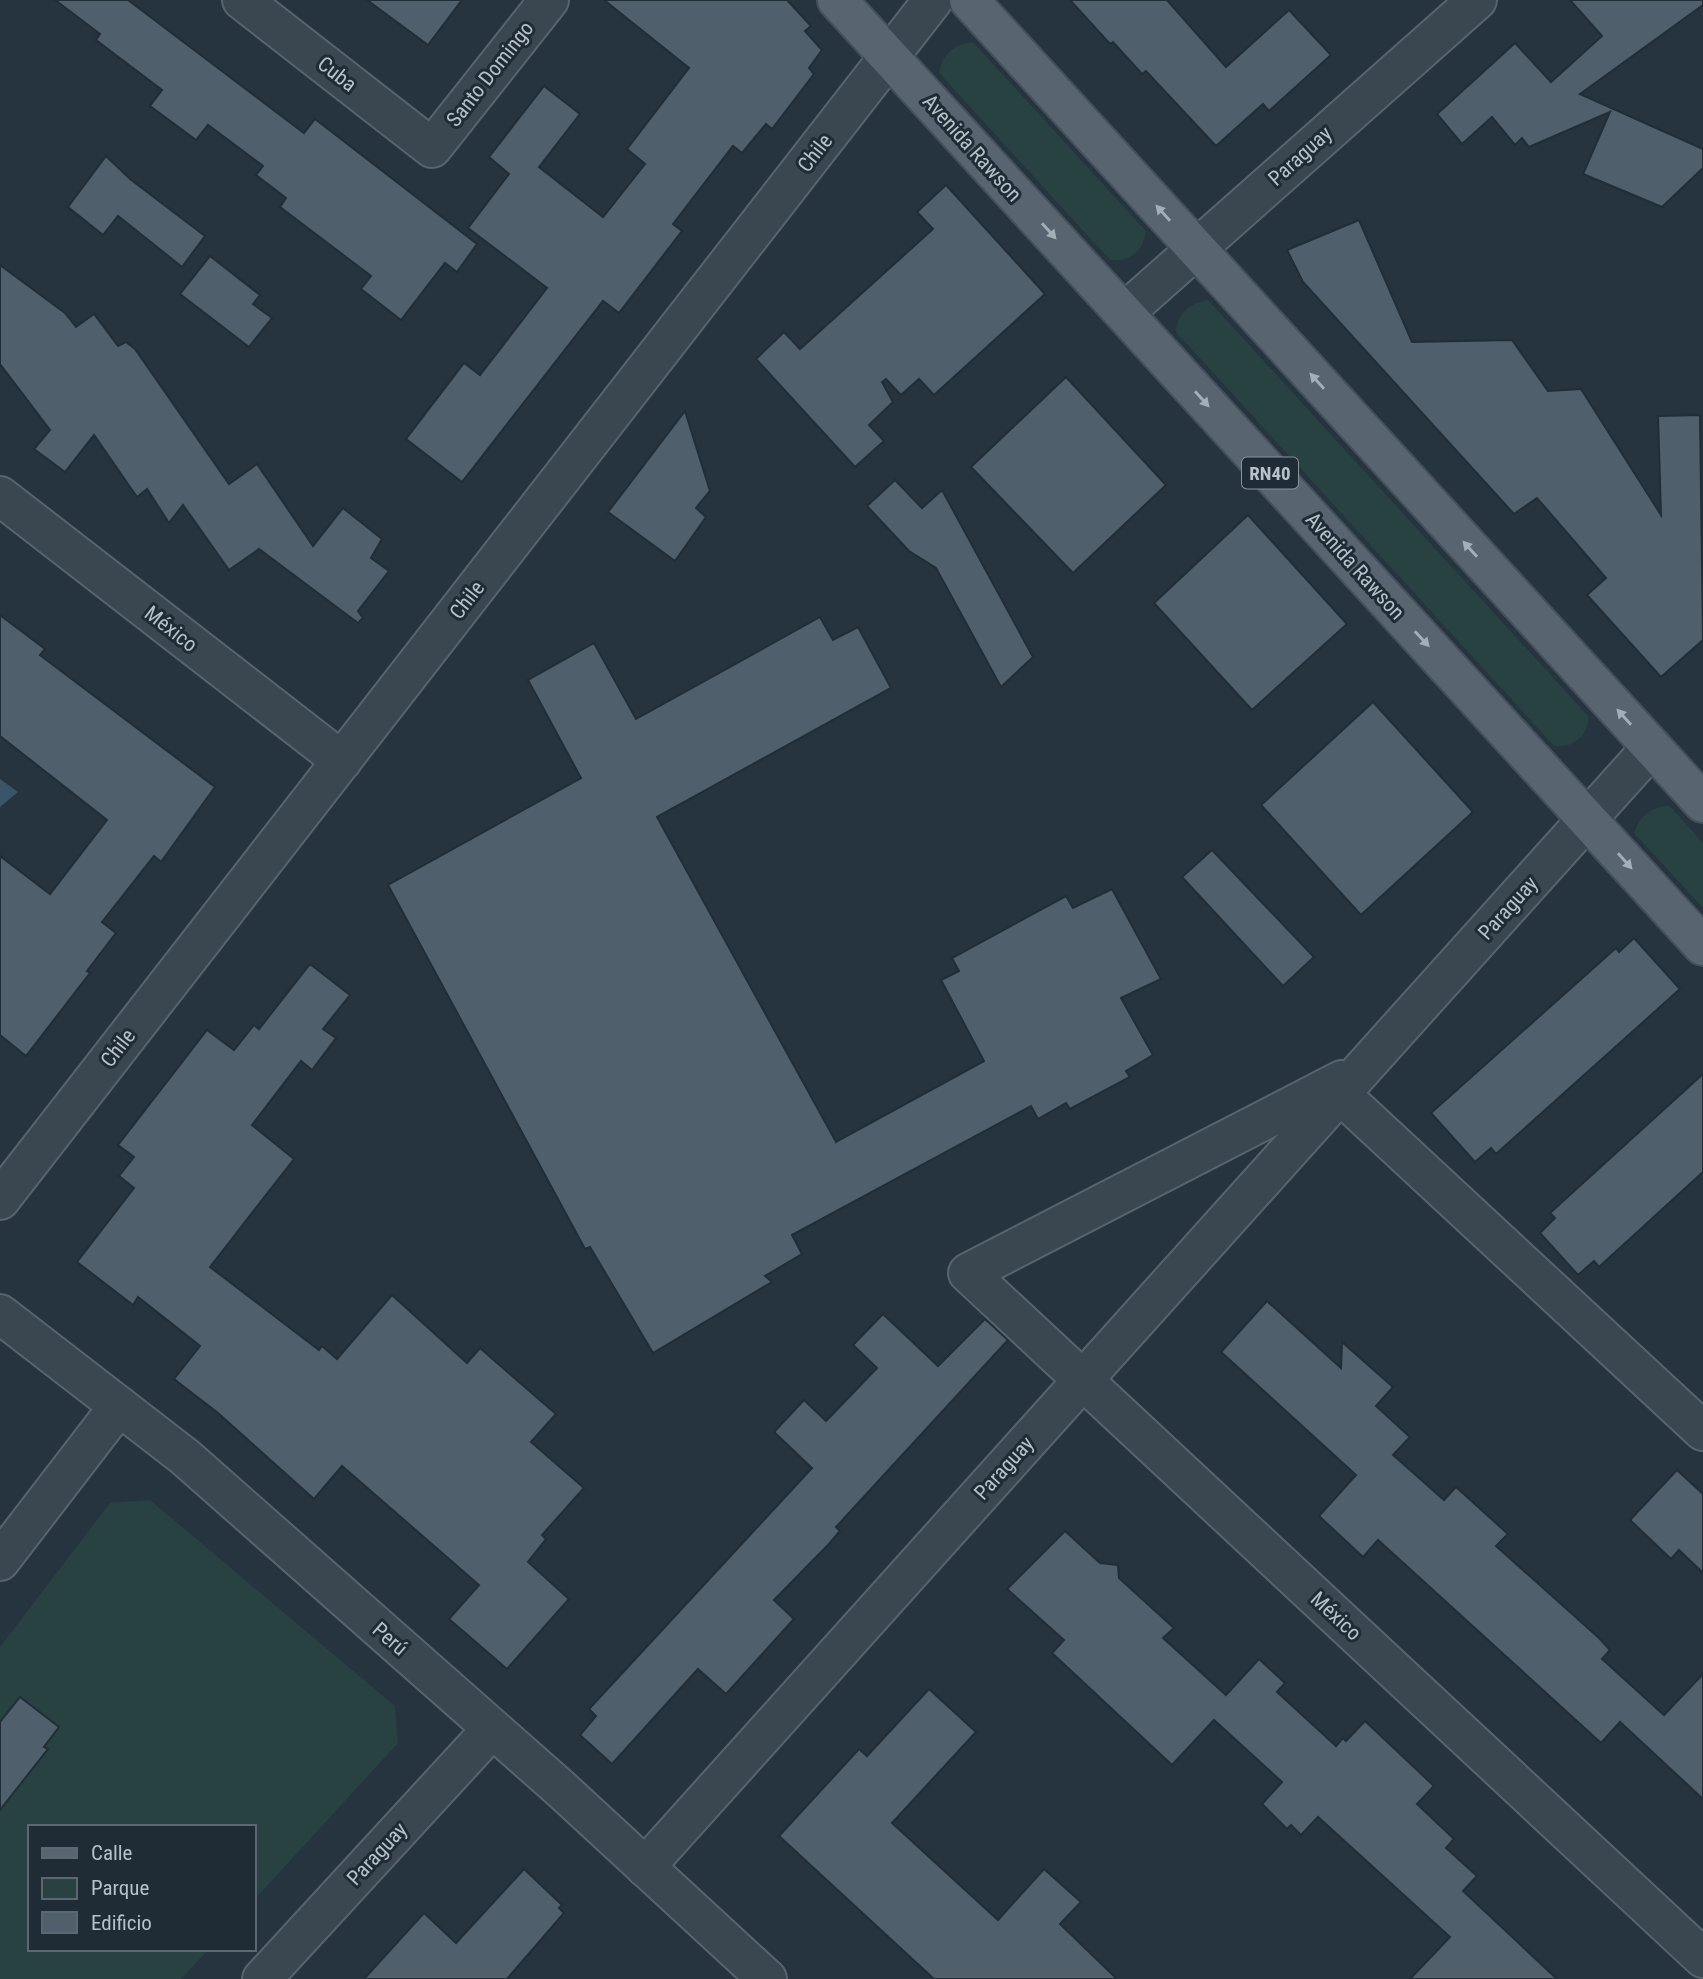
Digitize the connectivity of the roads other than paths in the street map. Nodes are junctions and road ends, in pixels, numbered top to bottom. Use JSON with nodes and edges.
{"nodes":[{"id":1,"x":242,"y":0,"type":"edge"},
{"id":2,"x":548,"y":0,"type":"edge"},
{"id":3,"x":837,"y":0,"type":"edge"},
{"id":4,"x":933,"y":0,"type":"edge"},
{"id":5,"x":970,"y":0,"type":"edge"},
{"id":6,"x":1477,"y":0,"type":"edge"},
{"id":7,"x":889,"y":57,"type":"junction"},
{"id":8,"x":432,"y":148,"type":"joint"},
{"id":9,"x":1196,"y":248,"type":"junction"},
{"id":10,"x":1124,"y":313,"type":"junction"},
{"id":11,"x":0,"y":496,"type":"edge"},
{"id":12,"x":1652,"y":747,"type":"junction"},
{"id":13,"x":342,"y":761,"type":"junction"},
{"id":14,"x":1703,"y":803,"type":"edge"},
{"id":15,"x":1587,"y":819,"type":"junction"},
{"id":16,"x":1703,"y":946,"type":"edge"},
{"id":17,"x":1352,"y":1081,"type":"junction"},
{"id":18,"x":0,"y":1200,"type":"edge"},
{"id":19,"x":968,"y":1273,"type":"joint"},
{"id":20,"x":0,"y":1314,"type":"edge"},
{"id":21,"x":1083,"y":1380,"type":"junction"},
{"id":22,"x":120,"y":1406,"type":"junction"},
{"id":23,"x":1703,"y":1431,"type":"edge"},
{"id":24,"x":0,"y":1561,"type":"edge"},
{"id":25,"x":492,"y":1729,"type":"junction"},
{"id":26,"x":645,"y":1867,"type":"junction"},
{"id":27,"x":1703,"y":1958,"type":"edge"},
{"id":28,"x":262,"y":1979,"type":"edge"},
{"id":29,"x":767,"y":1979,"type":"edge"}],
"edges":[{"from":1,"to":8,"type":"street","name":"Cuba"},
{"from":2,"to":8,"type":"street","name":"Santo Domingo"},
{"from":3,"to":7,"type":"main road","name":"Avenida Rawson","number":"RN40"},
{"from":4,"to":7,"type":"street","name":"Chile"},
{"from":9,"to":5,"type":"main road","one_way":true},
{"from":6,"to":9,"type":"street","name":"Paraguay"},
{"from":7,"to":10,"type":"main road","name":"Avenida Rawson","number":"RN40","one_way":true},
{"from":7,"to":13,"type":"street","name":"Chile"},
{"from":9,"to":10,"type":"street","name":"Paraguay"},
{"from":12,"to":9,"type":"main road","one_way":true},
{"from":10,"to":15,"type":"main road","name":"Avenida Rawson","number":"RN40","one_way":true},
{"from":11,"to":13,"type":"street","name":"México"},
{"from":12,"to":14,"type":"main road"},
{"from":12,"to":15,"type":"street","name":"Paraguay"},
{"from":13,"to":18,"type":"street","name":"Chile"},
{"from":15,"to":16,"type":"main road","name":"Avenida Rawson","number":"RN40","one_way":true},
{"from":15,"to":17,"type":"street","name":"Paraguay"},
{"from":17,"to":19,"type":"street","name":"Paraguay"},
{"from":17,"to":21,"type":"street","name":"Paraguay"},
{"from":17,"to":23,"type":"street"},
{"from":19,"to":21,"type":"street","name":"México"},
{"from":20,"to":22,"type":"street","name":"Perú"},
{"from":21,"to":26,"type":"street","name":"Paraguay"},
{"from":21,"to":27,"type":"street","name":"México"},
{"from":22,"to":24,"type":"street"},
{"from":22,"to":25,"type":"street","name":"Perú"},
{"from":25,"to":26,"type":"street","name":"Perú"},
{"from":25,"to":28,"type":"street","name":"Paraguay"},
{"from":26,"to":29,"type":"street","name":"Perú"}]}
